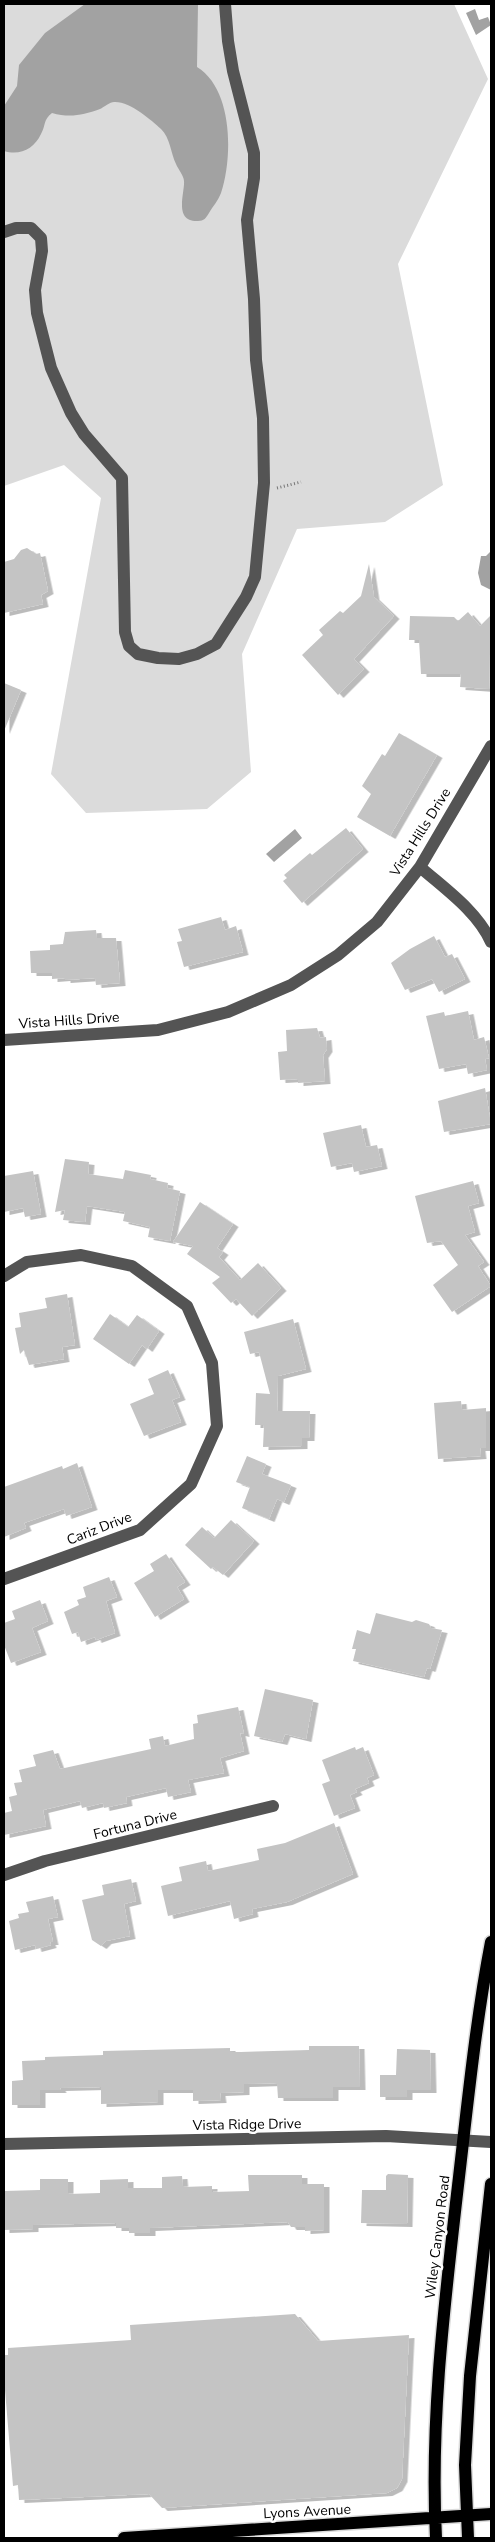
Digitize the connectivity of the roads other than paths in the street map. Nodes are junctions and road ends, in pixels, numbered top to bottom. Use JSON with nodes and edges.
{"nodes":[{"id":1,"x":225,"y":4,"type":"edge"},
{"id":2,"x":4,"y":232,"type":"edge"},
{"id":3,"x":491,"y":746,"type":"edge"},
{"id":4,"x":420,"y":867,"type":"junction"},
{"id":5,"x":491,"y":942,"type":"edge"},
{"id":6,"x":4,"y":1040,"type":"edge"},
{"id":7,"x":4,"y":1276,"type":"edge"},
{"id":8,"x":4,"y":1580,"type":"edge"},
{"id":9,"x":274,"y":1806,"type":"dead end"},
{"id":10,"x":4,"y":1875,"type":"edge"},
{"id":11,"x":491,"y":1942,"type":"edge"},
{"id":12,"x":464,"y":2139,"type":"junction"},
{"id":13,"x":491,"y":2142,"type":"edge"},
{"id":14,"x":4,"y":2144,"type":"edge"},
{"id":15,"x":491,"y":2184,"type":"edge"},
{"id":16,"x":491,"y":2514,"type":"edge"},
{"id":17,"x":467,"y":2516,"type":"junction"},
{"id":18,"x":435,"y":2518,"type":"junction"},
{"id":19,"x":124,"y":2538,"type":"edge"},
{"id":20,"x":436,"y":2538,"type":"edge"},
{"id":21,"x":468,"y":2538,"type":"edge"}],
"edges":[{"from":1,"to":2,"type":"street"},
{"from":3,"to":4,"type":"street","name":"Vista Hills Drive"},
{"from":4,"to":5,"type":"street"},
{"from":4,"to":6,"type":"street","name":"Vista Hills Drive"},
{"from":7,"to":8,"type":"street","name":"Cariz Drive"},
{"from":9,"to":10,"type":"street","name":"Fortuna Drive"},
{"from":11,"to":12,"type":"main road","name":"Wiley Canyon Road"},
{"from":12,"to":13,"type":"street","name":"Vista Ridge Drive"},
{"from":12,"to":14,"type":"street","name":"Vista Ridge Drive"},
{"from":12,"to":18,"type":"main road","name":"Wiley Canyon Road"},
{"from":15,"to":17,"type":"main road"},
{"from":16,"to":17,"type":"main road","name":"Lyons Avenue"},
{"from":17,"to":18,"type":"main road","name":"Lyons Avenue"},
{"from":17,"to":21,"type":"main road"},
{"from":18,"to":19,"type":"main road","name":"Lyons Avenue"},
{"from":18,"to":20,"type":"main road","name":"Wiley Canyon Road"}]}
